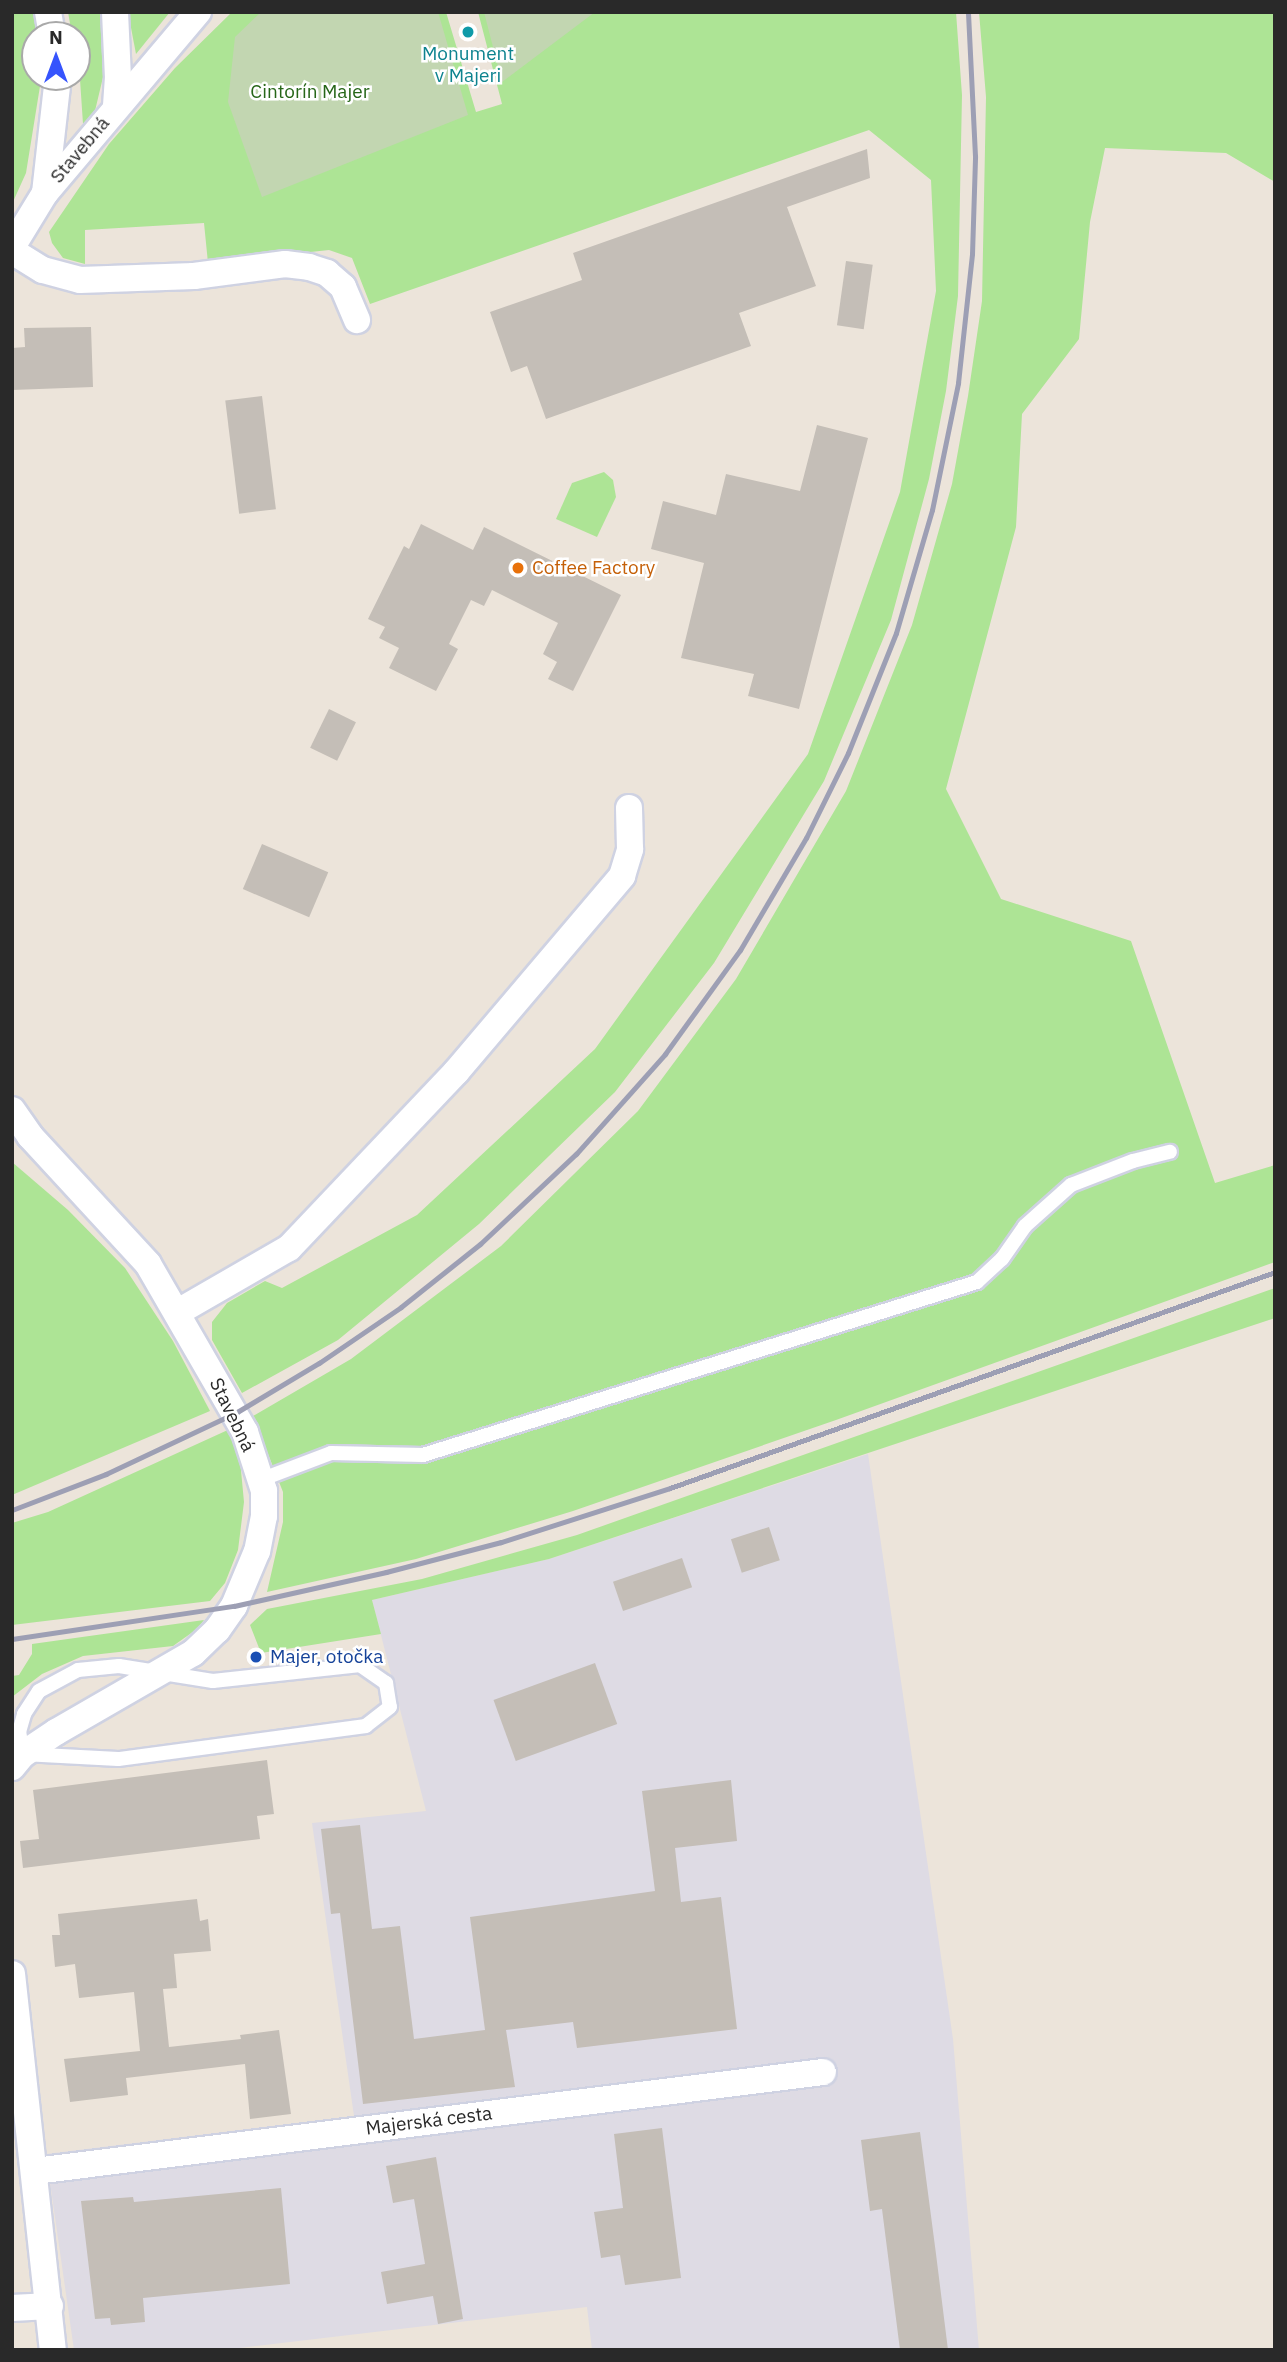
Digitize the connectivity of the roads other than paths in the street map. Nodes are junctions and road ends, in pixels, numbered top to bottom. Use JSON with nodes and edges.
{"nodes":[{"id":1,"x":115,"y":12,"type":"edge"},
{"id":2,"x":198,"y":12,"type":"edge"},
{"id":3,"x":56,"y":91,"type":"edge"},
{"id":4,"x":116,"y":108,"type":"junction"},
{"id":5,"x":45,"y":193,"type":"junction"},
{"id":6,"x":12,"y":249,"type":"edge"},
{"id":7,"x":357,"y":320,"type":"dead end"},
{"id":8,"x":629,"y":808,"type":"dead end"},
{"id":9,"x":12,"y":1110,"type":"edge"},
{"id":10,"x":1170,"y":1152,"type":"dead end"},
{"id":11,"x":178,"y":1312,"type":"junction"},
{"id":12,"x":260,"y":1480,"type":"junction"},
{"id":13,"x":158,"y":1673,"type":"junction"},
{"id":14,"x":16,"y":1757,"type":"edge"},
{"id":15,"x":12,"y":1974,"type":"edge"},
{"id":16,"x":823,"y":2072,"type":"dead end"},
{"id":17,"x":36,"y":2171,"type":"junction"},
{"id":18,"x":50,"y":2306,"type":"junction"},
{"id":19,"x":12,"y":2308,"type":"edge"},
{"id":20,"x":53,"y":2350,"type":"edge"}],
"edges":[{"from":1,"to":4,"type":"street","name":"Stavebná"},
{"from":2,"to":4,"type":"street","name":"Stavebná"},
{"from":3,"to":5,"type":"street","name":"Stavebná"},
{"from":4,"to":5,"type":"street","name":"Stavebná"},
{"from":5,"to":6,"type":"street","name":"Stavebná"},
{"from":6,"to":7,"type":"street"},
{"from":8,"to":11,"type":"street"},
{"from":9,"to":11,"type":"street","name":"Stavebná"},
{"from":10,"to":12,"type":"lane"},
{"from":11,"to":12,"type":"street","name":"Stavebná"},
{"from":12,"to":13,"type":"street","name":"Stavebná"},
{"from":13,"to":14,"type":"street","name":"Stavebná"},
{"from":13,"to":14,"type":"lane"},
{"from":13,"to":14,"type":"lane"},
{"from":15,"to":17,"type":"street"},
{"from":16,"to":17,"type":"street","name":"Majerská cesta"},
{"from":17,"to":18,"type":"street"},
{"from":18,"to":19,"type":"street"},
{"from":18,"to":20,"type":"street"}]}
